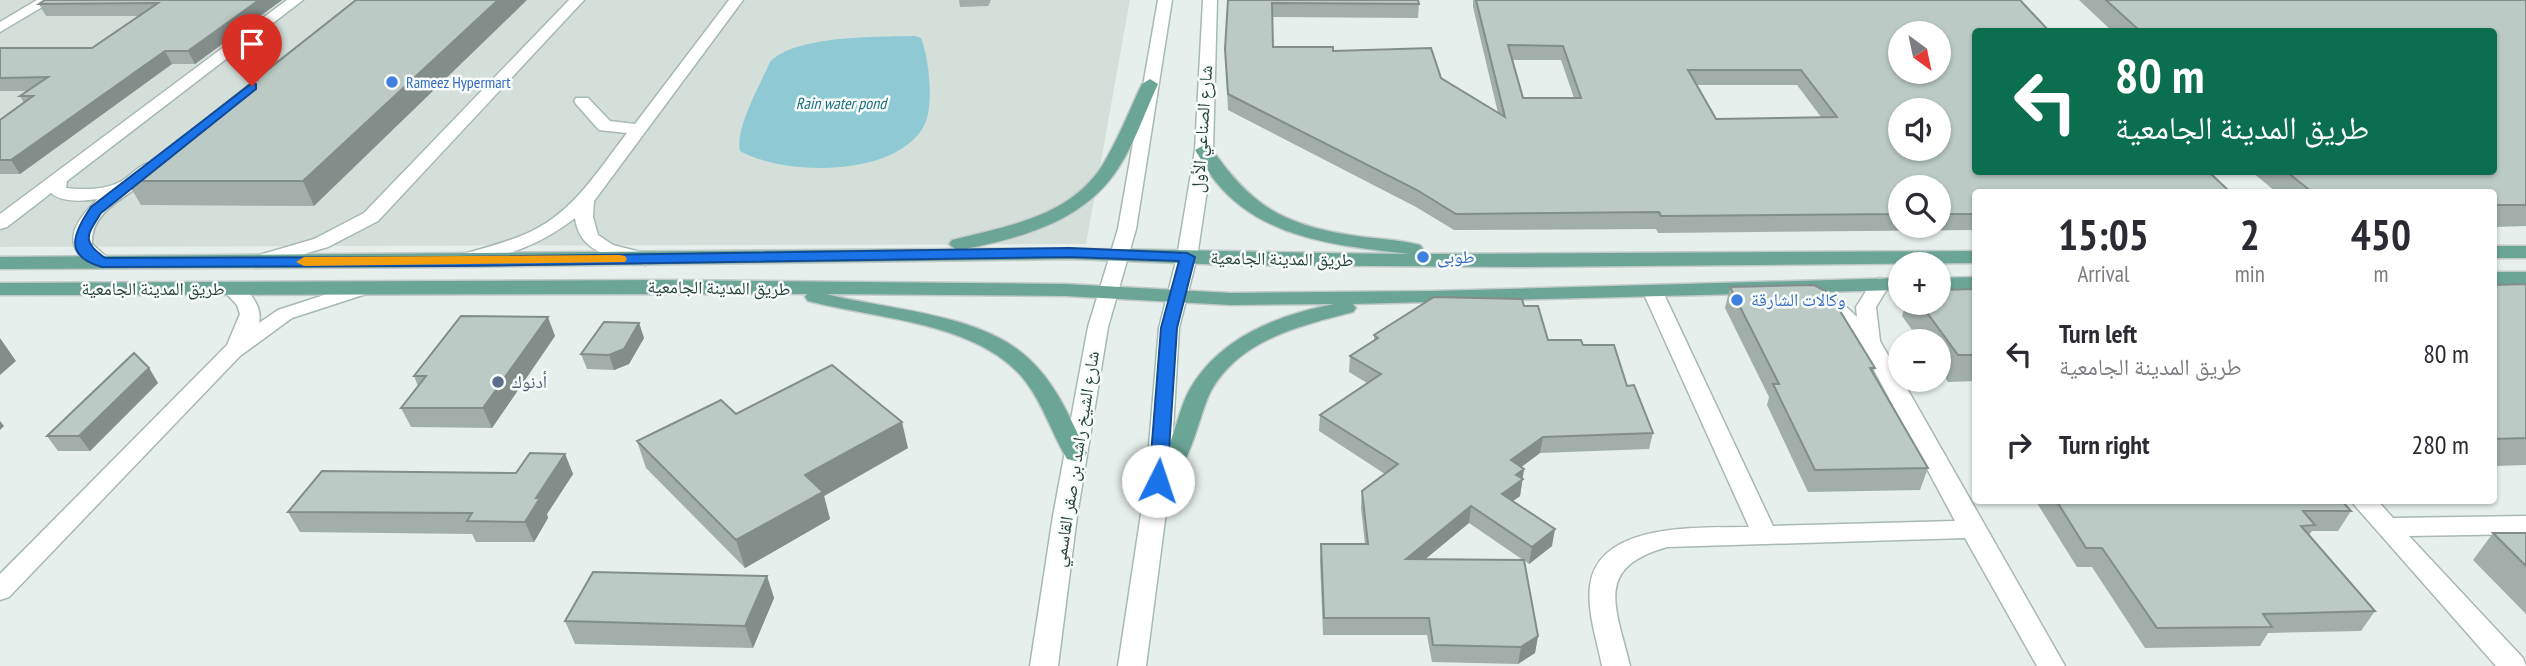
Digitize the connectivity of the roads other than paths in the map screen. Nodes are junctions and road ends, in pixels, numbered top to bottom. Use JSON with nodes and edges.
{"nodes":[{"id":1,"x":47,"y":0,"type":"edge"},
{"id":2,"x":296,"y":0,"type":"edge"},
{"id":3,"x":577,"y":0,"type":"edge"},
{"id":4,"x":736,"y":0,"type":"edge"},
{"id":5,"x":1165,"y":0,"type":"edge"},
{"id":6,"x":1210,"y":0,"type":"edge"},
{"id":7,"x":0,"y":28,"type":"edge"},
{"id":8,"x":1150,"y":84,"type":"junction"},
{"id":9,"x":582,"y":101,"type":"dead end"},
{"id":10,"x":639,"y":129,"type":"junction"},
{"id":11,"x":1204,"y":150,"type":"junction"},
{"id":12,"x":166,"y":155,"type":"edge"},
{"id":13,"x":60,"y":178,"type":"junction"},
{"id":14,"x":135,"y":181,"type":"junction"},
{"id":15,"x":584,"y":201,"type":"junction"},
{"id":16,"x":0,"y":223,"type":"edge"},
{"id":17,"x":2497,"y":252,"type":"edge"},
{"id":18,"x":2526,"y":252,"type":"edge"},
{"id":19,"x":888,"y":254,"type":"junction"},
{"id":20,"x":1120,"y":254,"type":"junction"},
{"id":21,"x":1187,"y":257,"type":"junction"},
{"id":22,"x":1972,"y":257,"type":"edge"},
{"id":23,"x":645,"y":259,"type":"junction"},
{"id":24,"x":454,"y":261,"type":"junction"},
{"id":25,"x":1516,"y":261,"type":"junction"},
{"id":26,"x":102,"y":262,"type":"junction"},
{"id":27,"x":256,"y":262,"type":"junction"},
{"id":28,"x":0,"y":263,"type":"edge"},
{"id":29,"x":2497,"y":278,"type":"edge"},
{"id":30,"x":2526,"y":278,"type":"edge"},
{"id":31,"x":1972,"y":283,"type":"edge"},
{"id":32,"x":1888,"y":284,"type":"edge"},
{"id":33,"x":1951,"y":284,"type":"edge"},
{"id":34,"x":1790,"y":286,"type":"junction"},
{"id":35,"x":1888,"y":286,"type":"edge"},
{"id":36,"x":0,"y":289,"type":"edge"},
{"id":37,"x":232,"y":289,"type":"junction"},
{"id":38,"x":362,"y":289,"type":"junction"},
{"id":39,"x":790,"y":289,"type":"junction"},
{"id":40,"x":1652,"y":290,"type":"junction"},
{"id":41,"x":1109,"y":292,"type":"junction"},
{"id":42,"x":1178,"y":295,"type":"junction"},
{"id":43,"x":1433,"y":297,"type":"junction"},
{"id":44,"x":1869,"y":341,"type":"junction"},
{"id":45,"x":232,"y":351,"type":"junction"},
{"id":46,"x":1075,"y":453,"type":"junction"},
{"id":47,"x":1158,"y":481,"type":"junction"},
{"id":48,"x":2366,"y":504,"type":"edge"},
{"id":49,"x":2526,"y":525,"type":"edge"},
{"id":50,"x":2386,"y":527,"type":"junction"},
{"id":51,"x":1972,"y":529,"type":"junction"},
{"id":52,"x":1765,"y":535,"type":"junction"},
{"id":53,"x":0,"y":590,"type":"edge"},
{"id":54,"x":1044,"y":666,"type":"edge"},
{"id":55,"x":1132,"y":666,"type":"edge"},
{"id":56,"x":1616,"y":666,"type":"edge"},
{"id":57,"x":2051,"y":666,"type":"edge"},
{"id":58,"x":2513,"y":666,"type":"edge"}],
"edges":[{"from":1,"to":7,"type":"street"},
{"from":2,"to":13,"type":"street"},
{"from":3,"to":27,"type":"street"},
{"from":4,"to":10,"type":"street"},
{"from":5,"to":8,"type":"street"},
{"from":6,"to":11,"type":"street","name":"شارع الصناعي الأول"},
{"from":8,"to":19,"type":"main road"},
{"from":8,"to":20,"type":"street"},
{"from":9,"to":10,"type":"street"},
{"from":10,"to":15,"type":"street"},
{"from":11,"to":21,"type":"street","name":"شارع الصناعي الأول"},
{"from":11,"to":25,"type":"main road"},
{"from":12,"to":14,"type":"street"},
{"from":13,"to":14,"type":"street"},
{"from":13,"to":16,"type":"street"},
{"from":14,"to":26,"type":"street"},
{"from":15,"to":23,"type":"street"},
{"from":15,"to":24,"type":"street"},
{"from":17,"to":18,"type":"main road"},
{"from":19,"to":20,"type":"main road","name":"طريق المدينة الجامعية"},
{"from":19,"to":23,"type":"main road","name":"طريق المدينة الجامعية"},
{"from":20,"to":21,"type":"main road","name":"طريق المدينة الجامعية"},
{"from":20,"to":41,"type":"street","name":"شارع الشيخ راشد بن صقر القاسمي"},
{"from":21,"to":25,"type":"main road","name":"طريق المدينة الجامعية"},
{"from":21,"to":42,"type":"street"},
{"from":22,"to":25,"type":"main road","name":"طريق المدينة الجامعية"},
{"from":23,"to":24,"type":"main road","name":"طريق المدينة الجامعية"},
{"from":24,"to":27,"type":"main road","name":"طريق المدينة الجامعية"},
{"from":26,"to":27,"type":"main road","name":"طريق المدينة الجامعية"},
{"from":26,"to":28,"type":"main road","name":"طريق المدينة الجامعية"},
{"from":29,"to":30,"type":"main road"},
{"from":31,"to":33,"type":"main road"},
{"from":32,"to":34,"type":"main road","name":"طريق المدينة الجامعية"},
{"from":34,"to":40,"type":"main road","name":"طريق المدينة الجامعية"},
{"from":34,"to":44,"type":"street"},
{"from":35,"to":44,"type":"street"},
{"from":36,"to":37,"type":"main road","name":"طريق المدينة الجامعية"},
{"from":37,"to":38,"type":"main road","name":"طريق المدينة الجامعية"},
{"from":37,"to":45,"type":"street"},
{"from":38,"to":39,"type":"main road","name":"طريق المدينة الجامعية"},
{"from":38,"to":45,"type":"street"},
{"from":39,"to":41,"type":"main road","name":"طريق المدينة الجامعية"},
{"from":39,"to":46,"type":"main road"},
{"from":40,"to":43,"type":"main road","name":"طريق المدينة الجامعية"},
{"from":40,"to":52,"type":"street"},
{"from":41,"to":42,"type":"main road","name":"طريق المدينة الجامعية"},
{"from":41,"to":46,"type":"street","name":"شارع الشيخ راشد بن صقر القاسمي"},
{"from":42,"to":43,"type":"main road","name":"طريق المدينة الجامعية"},
{"from":42,"to":47,"type":"street"},
{"from":43,"to":47,"type":"main road"},
{"from":44,"to":51,"type":"street"},
{"from":45,"to":53,"type":"street"},
{"from":46,"to":54,"type":"street","name":"شارع الشيخ راشد بن صقر القاسمي"},
{"from":47,"to":55,"type":"street"},
{"from":48,"to":50,"type":"street"},
{"from":49,"to":50,"type":"street"},
{"from":50,"to":58,"type":"street"},
{"from":51,"to":52,"type":"street"},
{"from":51,"to":57,"type":"street"},
{"from":52,"to":56,"type":"street"}]}
